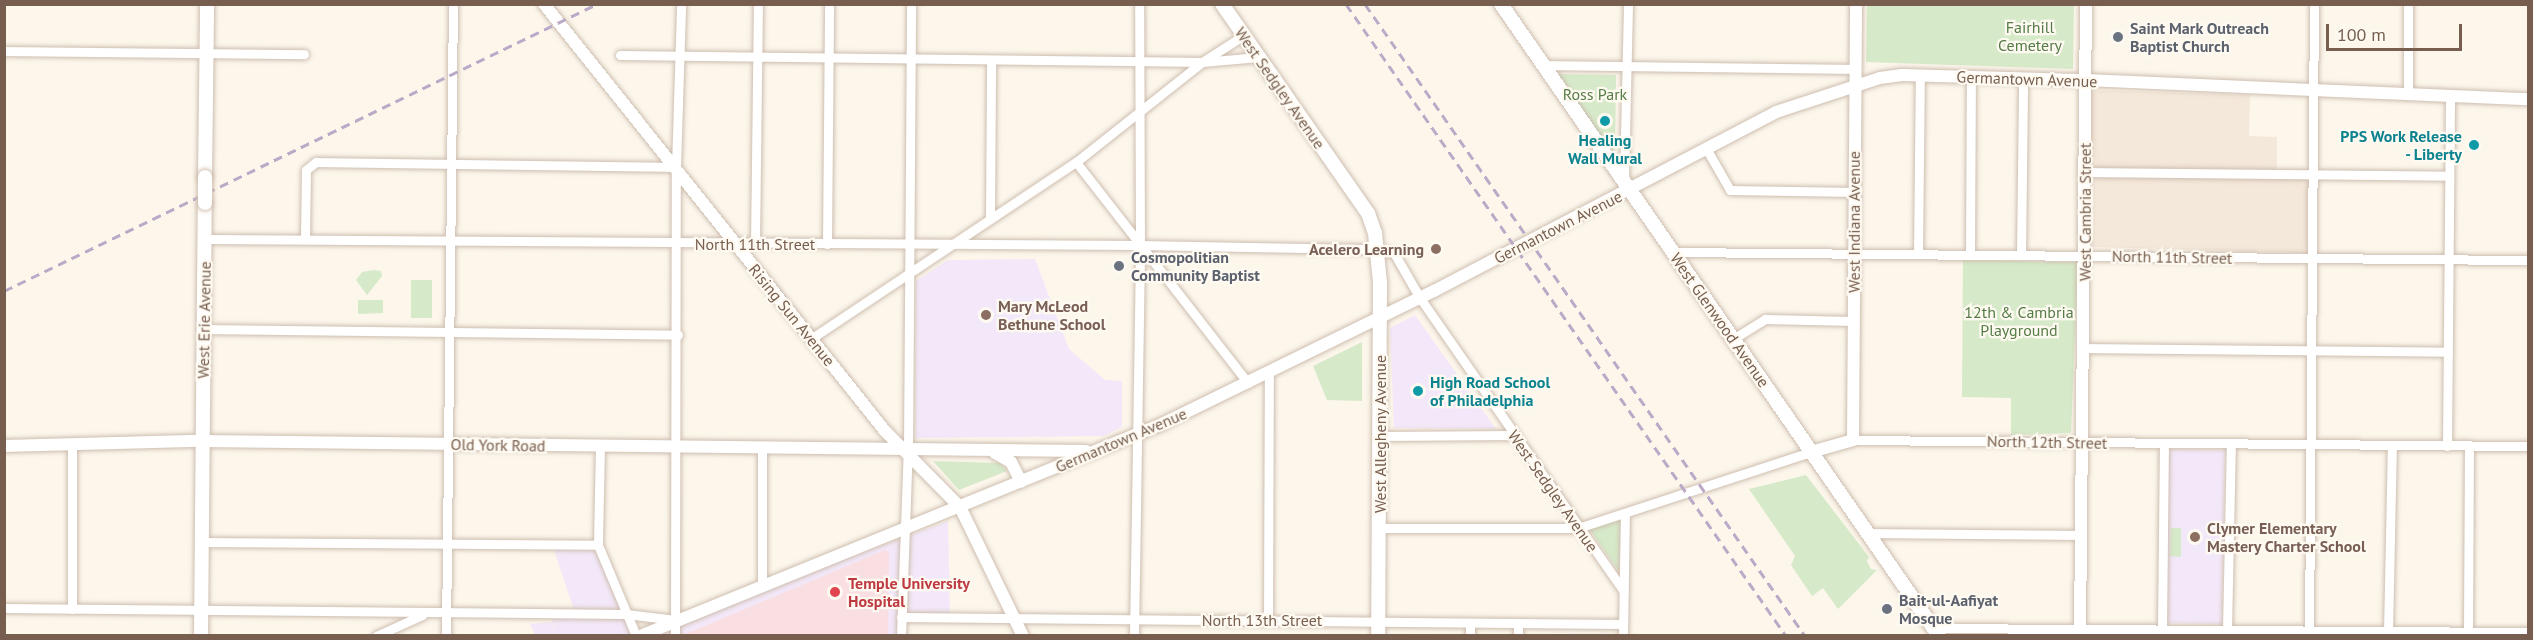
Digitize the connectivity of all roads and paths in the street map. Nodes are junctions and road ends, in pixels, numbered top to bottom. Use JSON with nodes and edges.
{"nodes":[{"id":1,"x":207,"y":4,"type":"edge"},
{"id":2,"x":453,"y":4,"type":"edge"},
{"id":3,"x":544,"y":4,"type":"edge"},
{"id":4,"x":681,"y":4,"type":"edge"},
{"id":5,"x":758,"y":4,"type":"edge"},
{"id":6,"x":829,"y":4,"type":"edge"},
{"id":7,"x":911,"y":4,"type":"edge"},
{"id":8,"x":1139,"y":4,"type":"edge"},
{"id":9,"x":1222,"y":4,"type":"edge"},
{"id":10,"x":1500,"y":4,"type":"edge"},
{"id":11,"x":1628,"y":4,"type":"edge"},
{"id":12,"x":1856,"y":4,"type":"edge"},
{"id":13,"x":2086,"y":4,"type":"edge"},
{"id":14,"x":2314,"y":4,"type":"edge"},
{"id":15,"x":2408,"y":4,"type":"edge"},
{"id":16,"x":1244,"y":35,"type":"junction"},
{"id":17,"x":4,"y":51,"type":"edge"},
{"id":18,"x":206,"y":53,"type":"junction"},
{"id":19,"x":304,"y":54,"type":"dead end"},
{"id":20,"x":620,"y":56,"type":"dead end"},
{"id":21,"x":681,"y":56,"type":"junction"},
{"id":22,"x":1259,"y":57,"type":"junction"},
{"id":23,"x":757,"y":58,"type":"junction"},
{"id":24,"x":829,"y":59,"type":"junction"},
{"id":25,"x":910,"y":59,"type":"junction"},
{"id":26,"x":991,"y":60,"type":"junction"},
{"id":27,"x":1140,"y":61,"type":"junction"},
{"id":28,"x":1202,"y":62,"type":"junction"},
{"id":29,"x":1542,"y":65,"type":"junction"},
{"id":30,"x":1626,"y":65,"type":"junction"},
{"id":31,"x":1855,"y":69,"type":"junction"},
{"id":32,"x":1920,"y":75,"type":"junction"},
{"id":33,"x":1971,"y":77,"type":"junction"},
{"id":34,"x":2023,"y":79,"type":"junction"},
{"id":35,"x":2086,"y":80,"type":"junction"},
{"id":36,"x":1855,"y":85,"type":"junction"},
{"id":37,"x":2313,"y":89,"type":"junction"},
{"id":38,"x":2408,"y":93,"type":"junction"},
{"id":39,"x":2450,"y":95,"type":"junction"},
{"id":40,"x":2529,"y":99,"type":"edge"},
{"id":41,"x":1138,"y":112,"type":"junction"},
{"id":42,"x":1707,"y":150,"type":"junction"},
{"id":43,"x":1076,"y":162,"type":"junction"},
{"id":44,"x":450,"y":164,"type":"junction"},
{"id":45,"x":676,"y":167,"type":"junction"},
{"id":46,"x":2085,"y":172,"type":"junction"},
{"id":47,"x":2313,"y":174,"type":"junction"},
{"id":48,"x":2449,"y":176,"type":"junction"},
{"id":49,"x":1627,"y":187,"type":"junction"},
{"id":50,"x":1855,"y":192,"type":"junction"},
{"id":51,"x":990,"y":219,"type":"junction"},
{"id":52,"x":1375,"y":233,"type":"joint"},
{"id":53,"x":205,"y":239,"type":"junction"},
{"id":54,"x":305,"y":239,"type":"junction"},
{"id":55,"x":450,"y":241,"type":"junction"},
{"id":56,"x":678,"y":244,"type":"junction"},
{"id":57,"x":734,"y":244,"type":"junction"},
{"id":58,"x":755,"y":244,"type":"junction"},
{"id":59,"x":827,"y":244,"type":"junction"},
{"id":60,"x":1140,"y":245,"type":"junction"},
{"id":61,"x":909,"y":246,"type":"junction"},
{"id":62,"x":950,"y":246,"type":"junction"},
{"id":63,"x":1378,"y":249,"type":"junction"},
{"id":64,"x":1672,"y":252,"type":"junction"},
{"id":65,"x":1854,"y":254,"type":"junction"},
{"id":66,"x":1918,"y":254,"type":"junction"},
{"id":67,"x":1970,"y":255,"type":"junction"},
{"id":68,"x":2021,"y":255,"type":"junction"},
{"id":69,"x":2084,"y":256,"type":"junction"},
{"id":70,"x":2312,"y":258,"type":"junction"},
{"id":71,"x":2449,"y":259,"type":"junction"},
{"id":72,"x":2529,"y":260,"type":"edge"},
{"id":73,"x":909,"y":273,"type":"junction"},
{"id":74,"x":1420,"y":298,"type":"junction"},
{"id":75,"x":1380,"y":318,"type":"junction"},
{"id":76,"x":1854,"y":321,"type":"junction"},
{"id":77,"x":204,"y":329,"type":"junction"},
{"id":78,"x":449,"y":332,"type":"junction"},
{"id":79,"x":678,"y":335,"type":"junction"},
{"id":80,"x":812,"y":338,"type":"junction"},
{"id":81,"x":1733,"y":339,"type":"junction"},
{"id":82,"x":2084,"y":348,"type":"junction"},
{"id":83,"x":2311,"y":352,"type":"junction"},
{"id":84,"x":2448,"y":352,"type":"junction"},
{"id":85,"x":1269,"y":373,"type":"junction"},
{"id":86,"x":1248,"y":383,"type":"junction"},
{"id":87,"x":1136,"y":435,"type":"junction"},
{"id":88,"x":1514,"y":435,"type":"junction"},
{"id":89,"x":1382,"y":436,"type":"junction"},
{"id":90,"x":1853,"y":440,"type":"junction"},
{"id":91,"x":203,"y":441,"type":"junction"},
{"id":92,"x":2082,"y":442,"type":"junction"},
{"id":93,"x":2164,"y":443,"type":"junction"},
{"id":94,"x":2231,"y":443,"type":"junction"},
{"id":95,"x":72,"y":444,"type":"junction"},
{"id":96,"x":448,"y":444,"type":"junction"},
{"id":97,"x":2310,"y":444,"type":"junction"},
{"id":98,"x":2392,"y":445,"type":"junction"},
{"id":99,"x":4,"y":446,"type":"edge"},
{"id":100,"x":600,"y":446,"type":"junction"},
{"id":101,"x":2447,"y":446,"type":"junction"},
{"id":102,"x":2469,"y":446,"type":"junction"},
{"id":103,"x":2529,"y":446,"type":"edge"},
{"id":104,"x":678,"y":447,"type":"junction"},
{"id":105,"x":762,"y":448,"type":"junction"},
{"id":106,"x":908,"y":450,"type":"junction"},
{"id":107,"x":1100,"y":450,"type":"junction"},
{"id":108,"x":991,"y":452,"type":"junction"},
{"id":109,"x":1811,"y":452,"type":"junction"},
{"id":110,"x":1021,"y":482,"type":"junction"},
{"id":111,"x":960,"y":507,"type":"junction"},
{"id":112,"x":1625,"y":513,"type":"junction"},
{"id":113,"x":1380,"y":528,"type":"junction"},
{"id":114,"x":1578,"y":528,"type":"junction"},
{"id":115,"x":905,"y":529,"type":"junction"},
{"id":116,"x":1868,"y":533,"type":"junction"},
{"id":117,"x":2081,"y":535,"type":"junction"},
{"id":118,"x":447,"y":541,"type":"junction"},
{"id":119,"x":202,"y":542,"type":"junction"},
{"id":120,"x":598,"y":545,"type":"junction"},
{"id":121,"x":762,"y":587,"type":"junction"},
{"id":122,"x":1624,"y":591,"type":"junction"},
{"id":123,"x":4,"y":608,"type":"edge"},
{"id":124,"x":72,"y":609,"type":"junction"},
{"id":125,"x":201,"y":610,"type":"junction"},
{"id":126,"x":447,"y":612,"type":"junction"},
{"id":127,"x":427,"y":613,"type":"junction"},
{"id":128,"x":626,"y":614,"type":"junction"},
{"id":129,"x":901,"y":617,"type":"junction"},
{"id":130,"x":1014,"y":617,"type":"junction"},
{"id":131,"x":1134,"y":619,"type":"junction"},
{"id":132,"x":676,"y":620,"type":"junction"},
{"id":133,"x":1268,"y":620,"type":"junction"},
{"id":134,"x":1378,"y":621,"type":"junction"},
{"id":135,"x":1470,"y":623,"type":"junction"},
{"id":136,"x":1518,"y":623,"type":"junction"},
{"id":137,"x":1564,"y":623,"type":"junction"},
{"id":138,"x":1623,"y":624,"type":"junction"},
{"id":139,"x":2227,"y":630,"type":"junction"},
{"id":140,"x":1936,"y":632,"type":"edge"},
{"id":141,"x":2080,"y":632,"type":"edge"},
{"id":142,"x":2155,"y":632,"type":"edge"},
{"id":143,"x":2388,"y":632,"type":"junction"},
{"id":144,"x":2468,"y":632,"type":"junction"},
{"id":145,"x":2529,"y":632,"type":"edge"},
{"id":146,"x":2195,"y":633,"type":"edge"},
{"id":147,"x":2243,"y":633,"type":"edge"},
{"id":148,"x":2309,"y":633,"type":"edge"},
{"id":149,"x":2372,"y":634,"type":"edge"},
{"id":150,"x":2427,"y":634,"type":"edge"},
{"id":151,"x":201,"y":636,"type":"edge"},
{"id":152,"x":376,"y":636,"type":"edge"},
{"id":153,"x":446,"y":636,"type":"edge"},
{"id":154,"x":638,"y":636,"type":"edge"},
{"id":155,"x":675,"y":636,"type":"edge"},
{"id":156,"x":901,"y":636,"type":"edge"},
{"id":157,"x":1023,"y":636,"type":"edge"},
{"id":158,"x":1134,"y":636,"type":"edge"},
{"id":159,"x":1378,"y":636,"type":"edge"},
{"id":160,"x":1470,"y":636,"type":"edge"},
{"id":161,"x":1518,"y":636,"type":"edge"},
{"id":162,"x":1564,"y":636,"type":"edge"},
{"id":163,"x":1623,"y":636,"type":"edge"}],
"edges":[{"from":1,"to":18,"type":"main road","name":"West Erie Avenue"},
{"from":2,"to":44,"type":"street"},
{"from":3,"to":45,"type":"street","name":"Rising Sun Avenue"},
{"from":4,"to":21,"type":"street"},
{"from":5,"to":23,"type":"street"},
{"from":6,"to":24,"type":"street"},
{"from":7,"to":25,"type":"street"},
{"from":8,"to":27,"type":"street"},
{"from":9,"to":16,"type":"main road","name":"West Sedgley Avenue"},
{"from":10,"to":29,"type":"main road","name":"West Glenwood Avenue"},
{"from":11,"to":30,"type":"street"},
{"from":12,"to":31,"type":"street","name":"West Indiana Avenue"},
{"from":13,"to":35,"type":"street","name":"West Cambria Street"},
{"from":14,"to":37,"type":"street"},
{"from":15,"to":38,"type":"street"},
{"from":16,"to":22,"type":"main road","name":"West Sedgley Avenue"},
{"from":16,"to":28,"type":"street"},
{"from":17,"to":18,"type":"street"},
{"from":18,"to":19,"type":"street"},
{"from":18,"to":53,"type":"main road","name":"West Erie Avenue","bridge":true},
{"from":20,"to":21,"type":"street"},
{"from":21,"to":23,"type":"street"},
{"from":21,"to":45,"type":"street"},
{"from":22,"to":28,"type":"street"},
{"from":22,"to":52,"type":"main road","name":"West Sedgley Avenue"},
{"from":23,"to":24,"type":"street"},
{"from":23,"to":58,"type":"street"},
{"from":24,"to":25,"type":"street"},
{"from":24,"to":59,"type":"street"},
{"from":25,"to":26,"type":"street"},
{"from":25,"to":61,"type":"street"},
{"from":26,"to":27,"type":"street"},
{"from":26,"to":51,"type":"street"},
{"from":27,"to":28,"type":"street"},
{"from":27,"to":41,"type":"street"},
{"from":28,"to":41,"type":"street"},
{"from":29,"to":30,"type":"street"},
{"from":29,"to":49,"type":"main road","name":"West Glenwood Avenue"},
{"from":30,"to":31,"type":"street"},
{"from":30,"to":49,"type":"street"},
{"from":31,"to":36,"type":"street","name":"West Indiana Avenue"},
{"from":32,"to":33,"type":"street","name":"Germantown Avenue"},
{"from":32,"to":36,"type":"street","name":"Germantown Avenue"},
{"from":32,"to":66,"type":"street"},
{"from":33,"to":34,"type":"street","name":"Germantown Avenue"},
{"from":33,"to":67,"type":"street"},
{"from":34,"to":35,"type":"street","name":"Germantown Avenue"},
{"from":34,"to":68,"type":"street"},
{"from":35,"to":37,"type":"street","name":"Germantown Avenue"},
{"from":35,"to":46,"type":"street","name":"West Cambria Street"},
{"from":36,"to":42,"type":"street","name":"Germantown Avenue"},
{"from":36,"to":50,"type":"street","name":"West Indiana Avenue"},
{"from":37,"to":38,"type":"street","name":"Germantown Avenue"},
{"from":37,"to":47,"type":"street"},
{"from":38,"to":39,"type":"street","name":"Germantown Avenue"},
{"from":39,"to":40,"type":"street","name":"Germantown Avenue"},
{"from":39,"to":48,"type":"street"},
{"from":41,"to":43,"type":"street"},
{"from":41,"to":60,"type":"street"},
{"from":42,"to":49,"type":"street","name":"Germantown Avenue"},
{"from":42,"to":50,"type":"street"},
{"from":43,"to":51,"type":"street"},
{"from":43,"to":60,"type":"street"},
{"from":44,"to":45,"type":"street"},
{"from":44,"to":54,"type":"street"},
{"from":44,"to":55,"type":"street"},
{"from":45,"to":56,"type":"street"},
{"from":45,"to":57,"type":"street","name":"Rising Sun Avenue"},
{"from":46,"to":47,"type":"street"},
{"from":46,"to":69,"type":"street","name":"West Cambria Street"},
{"from":47,"to":48,"type":"street"},
{"from":47,"to":70,"type":"street"},
{"from":48,"to":71,"type":"street"},
{"from":49,"to":64,"type":"main road","name":"West Glenwood Avenue"},
{"from":49,"to":74,"type":"street","name":"Germantown Avenue"},
{"from":50,"to":65,"type":"street","name":"West Indiana Avenue"},
{"from":51,"to":62,"type":"street"},
{"from":52,"to":63,"type":"main road","name":"West Allegheny Avenue"},
{"from":53,"to":54,"type":"street","name":"North 11th Street"},
{"from":53,"to":77,"type":"main road","name":"West Erie Avenue"},
{"from":54,"to":55,"type":"street","name":"North 11th Street"},
{"from":55,"to":56,"type":"street","name":"North 11th Street"},
{"from":55,"to":78,"type":"street"},
{"from":56,"to":57,"type":"street","name":"North 11th Street"},
{"from":56,"to":79,"type":"street"},
{"from":57,"to":58,"type":"street","name":"North 11th Street"},
{"from":57,"to":80,"type":"street","name":"Rising Sun Avenue"},
{"from":58,"to":59,"type":"street","name":"North 11th Street"},
{"from":59,"to":61,"type":"street","name":"North 11th Street"},
{"from":60,"to":62,"type":"street","name":"North 11th Street"},
{"from":60,"to":63,"type":"street","name":"North 11th Street"},
{"from":60,"to":86,"type":"street"},
{"from":60,"to":87,"type":"street"},
{"from":61,"to":62,"type":"street","name":"North 11th Street"},
{"from":61,"to":73,"type":"street"},
{"from":62,"to":73,"type":"street"},
{"from":63,"to":74,"type":"street","name":"West Sedgley Avenue"},
{"from":63,"to":75,"type":"main road","name":"West Allegheny Avenue"},
{"from":64,"to":65,"type":"street","name":"North 11th Street"},
{"from":64,"to":81,"type":"main road","name":"West Glenwood Avenue"},
{"from":65,"to":66,"type":"street","name":"North 11th Street"},
{"from":65,"to":76,"type":"street","name":"West Indiana Avenue"},
{"from":66,"to":67,"type":"street","name":"North 11th Street"},
{"from":67,"to":68,"type":"street","name":"North 11th Street"},
{"from":68,"to":69,"type":"street","name":"North 11th Street"},
{"from":69,"to":70,"type":"street","name":"North 11th Street"},
{"from":69,"to":82,"type":"street","name":"West Cambria Street"},
{"from":70,"to":71,"type":"street","name":"North 11th Street"},
{"from":70,"to":83,"type":"street"},
{"from":71,"to":72,"type":"street","name":"North 11th Street"},
{"from":71,"to":84,"type":"street"},
{"from":73,"to":80,"type":"street"},
{"from":73,"to":106,"type":"street"},
{"from":74,"to":75,"type":"street","name":"Germantown Avenue"},
{"from":74,"to":88,"type":"street","name":"West Sedgley Avenue"},
{"from":75,"to":85,"type":"street","name":"Germantown Avenue"},
{"from":75,"to":89,"type":"main road","name":"West Allegheny Avenue"},
{"from":76,"to":81,"type":"street"},
{"from":76,"to":90,"type":"street","name":"West Indiana Avenue"},
{"from":77,"to":78,"type":"street"},
{"from":77,"to":91,"type":"main road","name":"West Erie Avenue"},
{"from":78,"to":79,"type":"street"},
{"from":78,"to":96,"type":"street"},
{"from":79,"to":104,"type":"street"},
{"from":80,"to":106,"type":"street","name":"Rising Sun Avenue"},
{"from":81,"to":109,"type":"main road","name":"West Glenwood Avenue"},
{"from":82,"to":83,"type":"street"},
{"from":82,"to":92,"type":"street","name":"West Cambria Street"},
{"from":83,"to":84,"type":"street"},
{"from":83,"to":97,"type":"street"},
{"from":84,"to":101,"type":"street"},
{"from":85,"to":86,"type":"street","name":"Germantown Avenue"},
{"from":85,"to":133,"type":"street"},
{"from":86,"to":87,"type":"street","name":"Germantown Avenue"},
{"from":87,"to":107,"type":"street","name":"Germantown Avenue"},
{"from":87,"to":131,"type":"street"},
{"from":88,"to":89,"type":"street"},
{"from":88,"to":114,"type":"street","name":"West Sedgley Avenue"},
{"from":89,"to":113,"type":"main road","name":"West Allegheny Avenue"},
{"from":90,"to":92,"type":"street","name":"North 12th Street"},
{"from":90,"to":109,"type":"street","name":"North 12th Street"},
{"from":91,"to":95,"type":"street","name":"Old York Road"},
{"from":91,"to":96,"type":"street","name":"Old York Road"},
{"from":91,"to":119,"type":"main road","name":"West Erie Avenue"},
{"from":92,"to":93,"type":"street","name":"North 12th Street"},
{"from":92,"to":117,"type":"street","name":"West Cambria Street"},
{"from":93,"to":94,"type":"street","name":"North 12th Street"},
{"from":93,"to":142,"type":"street"},
{"from":94,"to":97,"type":"street","name":"North 12th Street"},
{"from":94,"to":139,"type":"street"},
{"from":95,"to":99,"type":"street","name":"Old York Road"},
{"from":95,"to":124,"type":"street"},
{"from":96,"to":100,"type":"street","name":"Old York Road"},
{"from":96,"to":118,"type":"street"},
{"from":97,"to":98,"type":"street","name":"North 12th Street"},
{"from":97,"to":148,"type":"street"},
{"from":98,"to":101,"type":"street","name":"North 12th Street"},
{"from":98,"to":143,"type":"street"},
{"from":100,"to":104,"type":"street","name":"Old York Road"},
{"from":100,"to":120,"type":"street"},
{"from":101,"to":102,"type":"street","name":"North 12th Street"},
{"from":102,"to":103,"type":"street","name":"North 12th Street"},
{"from":102,"to":144,"type":"street"},
{"from":104,"to":105,"type":"street","name":"Old York Road"},
{"from":104,"to":132,"type":"street"},
{"from":105,"to":106,"type":"street","name":"Old York Road"},
{"from":105,"to":121,"type":"street"},
{"from":106,"to":108,"type":"street","name":"Old York Road"},
{"from":106,"to":111,"type":"street","name":"Rising Sun Avenue"},
{"from":106,"to":115,"type":"street"},
{"from":107,"to":108,"type":"street","name":"Old York Road"},
{"from":107,"to":110,"type":"street","name":"Germantown Avenue"},
{"from":108,"to":110,"type":"street"},
{"from":109,"to":112,"type":"street","name":"North 12th Street"},
{"from":109,"to":116,"type":"main road","name":"West Glenwood Avenue"},
{"from":110,"to":111,"type":"street","name":"Germantown Avenue"},
{"from":111,"to":115,"type":"street","name":"Germantown Avenue"},
{"from":111,"to":130,"type":"street","name":"Rising Sun Avenue"},
{"from":112,"to":114,"type":"street","name":"North 12th Street"},
{"from":112,"to":122,"type":"street"},
{"from":113,"to":114,"type":"street","name":"North 12th Street"},
{"from":113,"to":134,"type":"main road","name":"West Allegheny Avenue"},
{"from":114,"to":122,"type":"street","name":"West Sedgley Avenue"},
{"from":115,"to":121,"type":"street","name":"Germantown Avenue"},
{"from":115,"to":129,"type":"street"},
{"from":116,"to":117,"type":"street"},
{"from":116,"to":140,"type":"main road","name":"West Glenwood Avenue"},
{"from":117,"to":141,"type":"street","name":"West Cambria Street"},
{"from":118,"to":119,"type":"street"},
{"from":118,"to":120,"type":"street"},
{"from":118,"to":126,"type":"street"},
{"from":119,"to":125,"type":"main road","name":"West Erie Avenue"},
{"from":120,"to":128,"type":"street"},
{"from":121,"to":132,"type":"street","name":"Germantown Avenue"},
{"from":122,"to":138,"type":"street"},
{"from":123,"to":124,"type":"street"},
{"from":124,"to":125,"type":"street"},
{"from":125,"to":127,"type":"street"},
{"from":125,"to":151,"type":"main road","name":"West Erie Avenue"},
{"from":126,"to":127,"type":"street"},
{"from":126,"to":128,"type":"street"},
{"from":126,"to":153,"type":"street"},
{"from":127,"to":152,"type":"street"},
{"from":128,"to":132,"type":"street"},
{"from":128,"to":154,"type":"street"},
{"from":129,"to":130,"type":"street","name":"North 13th Street"},
{"from":129,"to":156,"type":"street"},
{"from":130,"to":131,"type":"street","name":"North 13th Street"},
{"from":130,"to":157,"type":"street","name":"Rising Sun Avenue"},
{"from":131,"to":133,"type":"street","name":"North 13th Street"},
{"from":131,"to":158,"type":"street"},
{"from":132,"to":154,"type":"street","name":"Germantown Avenue"},
{"from":132,"to":155,"type":"street"},
{"from":133,"to":134,"type":"street","name":"North 13th Street"},
{"from":134,"to":135,"type":"street","name":"North 13th Street"},
{"from":134,"to":159,"type":"main road","name":"West Allegheny Avenue"},
{"from":135,"to":136,"type":"street","name":"North 13th Street"},
{"from":135,"to":160,"type":"street"},
{"from":136,"to":137,"type":"street","name":"North 13th Street"},
{"from":136,"to":161,"type":"street"},
{"from":137,"to":138,"type":"street","name":"North 13th Street"},
{"from":137,"to":162,"type":"street"},
{"from":138,"to":163,"type":"street"},
{"from":139,"to":146,"type":"street"},
{"from":139,"to":147,"type":"street"},
{"from":140,"to":141,"type":"street"},
{"from":141,"to":142,"type":"street"},
{"from":142,"to":146,"type":"street"},
{"from":143,"to":149,"type":"street"},
{"from":143,"to":150,"type":"street"},
{"from":144,"to":145,"type":"street"},
{"from":144,"to":150,"type":"street"},
{"from":147,"to":148,"type":"street"},
{"from":148,"to":149,"type":"street"}]}
